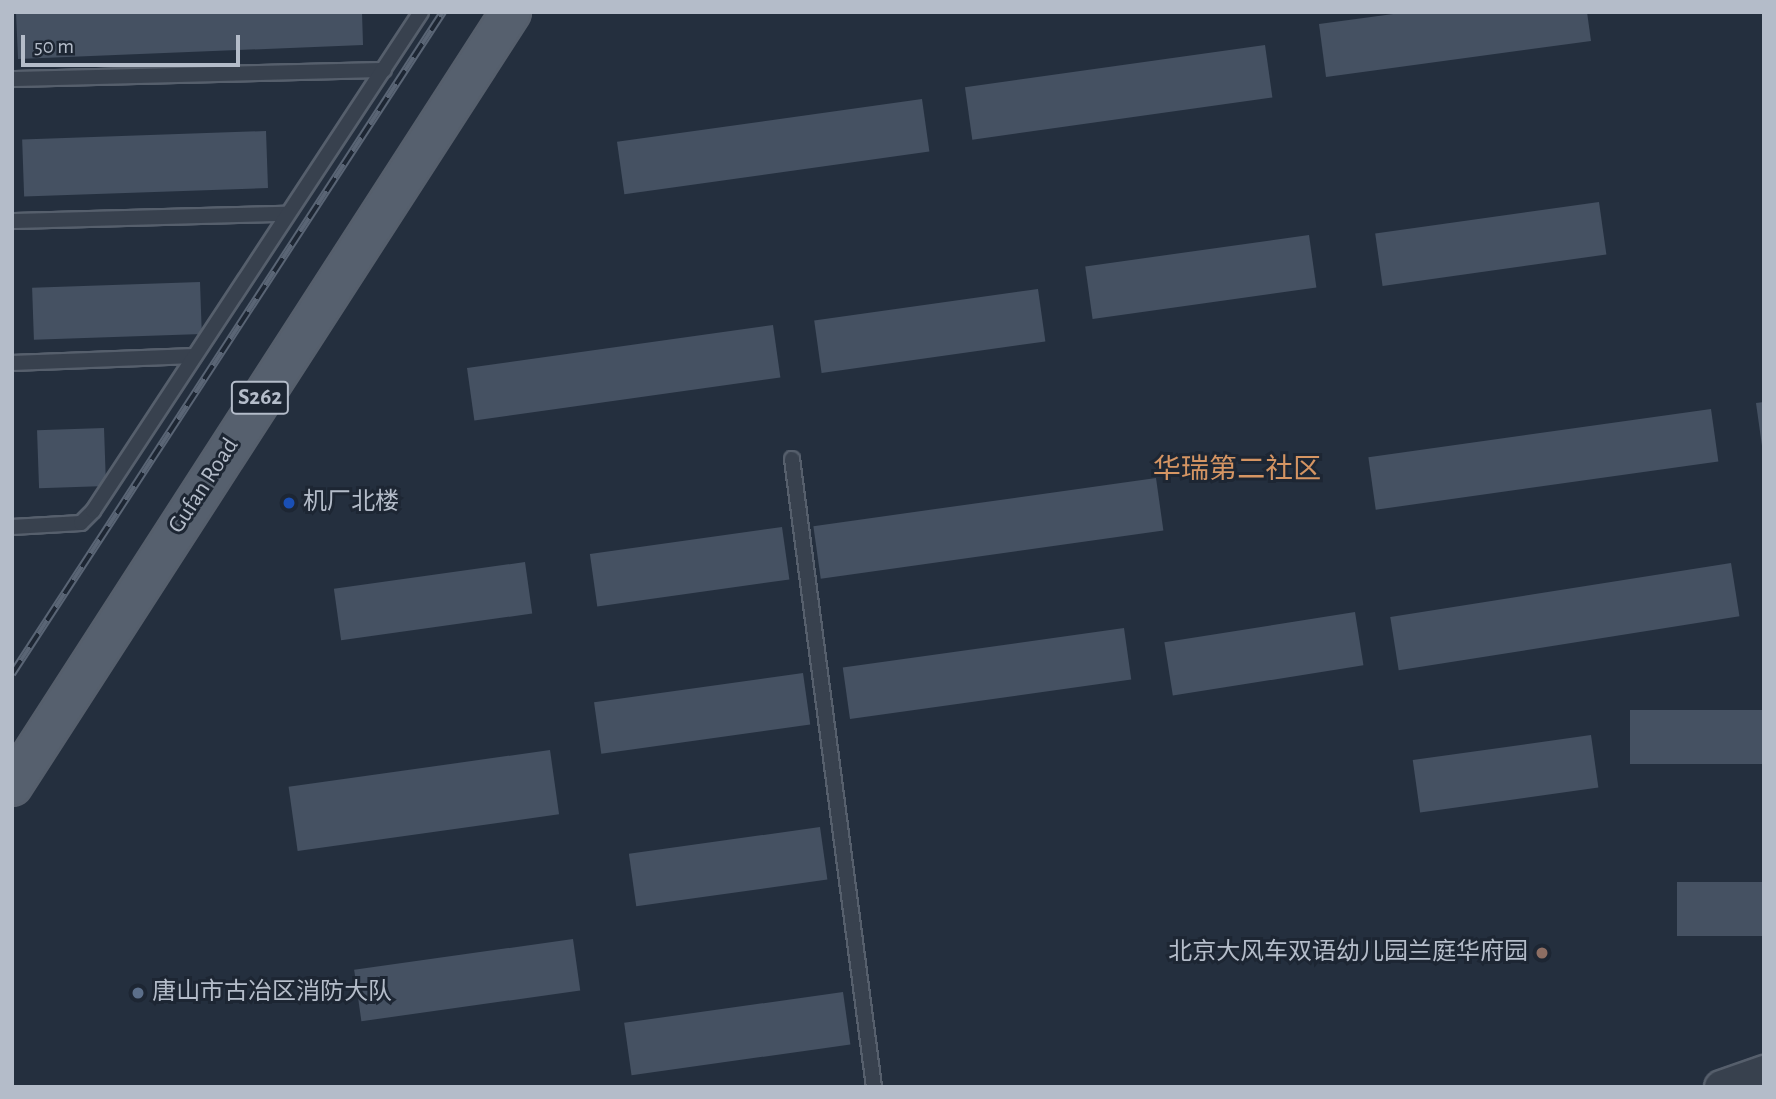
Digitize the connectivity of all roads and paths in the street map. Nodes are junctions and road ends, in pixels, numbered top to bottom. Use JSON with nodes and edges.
{"nodes":[{"id":1,"x":421,"y":12,"type":"edge"},
{"id":2,"x":511,"y":12,"type":"edge"},
{"id":3,"x":384,"y":70,"type":"junction"},
{"id":4,"x":12,"y":79,"type":"edge"},
{"id":5,"x":287,"y":214,"type":"junction"},
{"id":6,"x":12,"y":221,"type":"edge"},
{"id":7,"x":194,"y":356,"type":"junction"},
{"id":8,"x":12,"y":363,"type":"edge"},
{"id":9,"x":792,"y":459,"type":"dead end"},
{"id":10,"x":12,"y":527,"type":"edge"},
{"id":11,"x":12,"y":786,"type":"edge"},
{"id":12,"x":1764,"y":1072,"type":"edge"},
{"id":13,"x":874,"y":1087,"type":"edge"},
{"id":14,"x":1721,"y":1087,"type":"edge"}],
"edges":[{"from":1,"to":3,"type":"lane"},
{"from":2,"to":11,"type":"main road","name":"Gufan Road","number":"S262"},
{"from":3,"to":4,"type":"lane"},
{"from":3,"to":5,"type":"lane"},
{"from":5,"to":6,"type":"lane"},
{"from":5,"to":7,"type":"lane"},
{"from":7,"to":8,"type":"lane"},
{"from":7,"to":10,"type":"lane"},
{"from":9,"to":13,"type":"lane"},
{"from":12,"to":14,"type":"street"}]}
